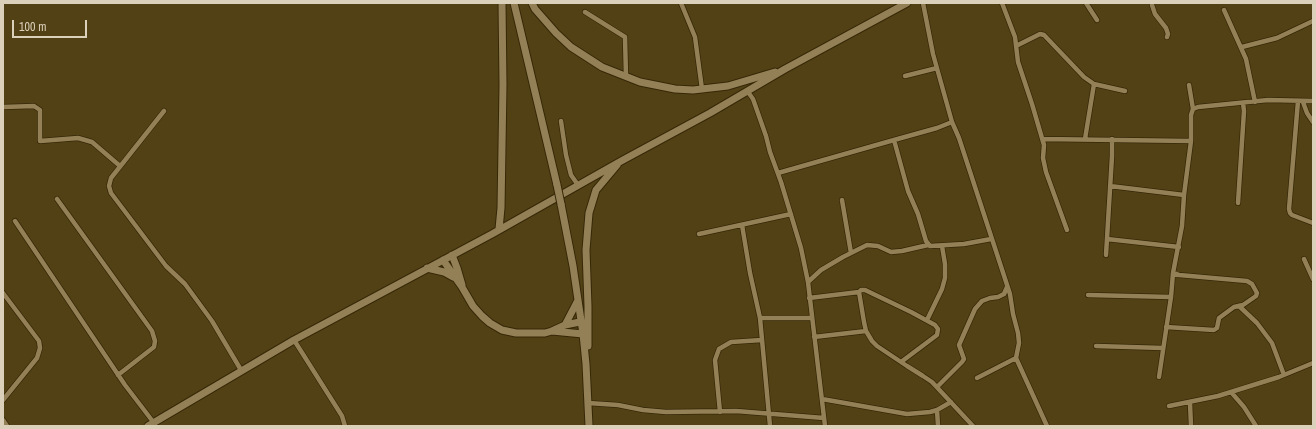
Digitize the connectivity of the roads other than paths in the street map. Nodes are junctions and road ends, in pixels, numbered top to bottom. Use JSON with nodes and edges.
{"nodes":[{"id":1,"x":502,"y":3,"type":"edge"},
{"id":2,"x":514,"y":3,"type":"edge"},
{"id":3,"x":532,"y":3,"type":"edge"},
{"id":4,"x":681,"y":3,"type":"edge"},
{"id":5,"x":907,"y":3,"type":"edge"},
{"id":6,"x":923,"y":3,"type":"edge"},
{"id":7,"x":1002,"y":3,"type":"edge"},
{"id":8,"x":1086,"y":3,"type":"edge"},
{"id":9,"x":1152,"y":3,"type":"edge"},
{"id":10,"x":1224,"y":10,"type":"dead end"},
{"id":11,"x":585,"y":12,"type":"dead end"},
{"id":12,"x":1097,"y":20,"type":"dead end"},
{"id":13,"x":1313,"y":20,"type":"edge"},
{"id":14,"x":1167,"y":38,"type":"dead end"},
{"id":15,"x":1016,"y":46,"type":"junction"},
{"id":16,"x":1242,"y":47,"type":"junction"},
{"id":17,"x":936,"y":68,"type":"junction"},
{"id":18,"x":785,"y":69,"type":"junction"},
{"id":19,"x":905,"y":76,"type":"dead end"},
{"id":20,"x":626,"y":77,"type":"junction"},
{"id":21,"x":1094,"y":84,"type":"junction"},
{"id":22,"x":1189,"y":85,"type":"dead end"},
{"id":23,"x":702,"y":89,"type":"junction"},
{"id":24,"x":1125,"y":91,"type":"dead end"},
{"id":25,"x":748,"y":92,"type":"junction"},
{"id":26,"x":1300,"y":101,"type":"junction"},
{"id":27,"x":1313,"y":101,"type":"edge"},
{"id":28,"x":1255,"y":102,"type":"junction"},
{"id":29,"x":1243,"y":103,"type":"junction"},
{"id":30,"x":3,"y":106,"type":"edge"},
{"id":31,"x":1193,"y":109,"type":"junction"},
{"id":32,"x":164,"y":111,"type":"dead end"},
{"id":33,"x":561,"y":121,"type":"dead end"},
{"id":34,"x":952,"y":122,"type":"junction"},
{"id":35,"x":1313,"y":122,"type":"edge"},
{"id":36,"x":1042,"y":139,"type":"junction"},
{"id":37,"x":1085,"y":139,"type":"junction"},
{"id":38,"x":1112,"y":139,"type":"junction"},
{"id":39,"x":894,"y":140,"type":"junction"},
{"id":40,"x":1191,"y":141,"type":"junction"},
{"id":41,"x":623,"y":160,"type":"junction"},
{"id":42,"x":120,"y":166,"type":"junction"},
{"id":43,"x":778,"y":173,"type":"junction"},
{"id":44,"x":578,"y":185,"type":"junction"},
{"id":45,"x":1110,"y":186,"type":"junction"},
{"id":46,"x":1184,"y":195,"type":"junction"},
{"id":47,"x":57,"y":199,"type":"dead end"},
{"id":48,"x":842,"y":200,"type":"dead end"},
{"id":49,"x":1238,"y":203,"type":"dead end"},
{"id":50,"x":791,"y":214,"type":"junction"},
{"id":51,"x":16,"y":221,"type":"dead end"},
{"id":52,"x":1313,"y":223,"type":"edge"},
{"id":53,"x":742,"y":225,"type":"junction"},
{"id":54,"x":499,"y":230,"type":"junction"},
{"id":55,"x":1067,"y":230,"type":"dead end"},
{"id":56,"x":699,"y":234,"type":"dead end"},
{"id":57,"x":991,"y":239,"type":"junction"},
{"id":58,"x":1107,"y":239,"type":"junction"},
{"id":59,"x":928,"y":245,"type":"junction"},
{"id":60,"x":942,"y":246,"type":"junction"},
{"id":61,"x":1179,"y":247,"type":"junction"},
{"id":62,"x":851,"y":253,"type":"junction"},
{"id":63,"x":452,"y":255,"type":"junction"},
{"id":64,"x":1106,"y":255,"type":"dead end"},
{"id":65,"x":1304,"y":259,"type":"dead end"},
{"id":66,"x":443,"y":260,"type":"junction"},
{"id":67,"x":427,"y":268,"type":"junction"},
{"id":68,"x":1173,"y":273,"type":"junction"},
{"id":69,"x":454,"y":277,"type":"junction"},
{"id":70,"x":1313,"y":279,"type":"edge"},
{"id":71,"x":808,"y":282,"type":"junction"},
{"id":72,"x":462,"y":287,"type":"junction"},
{"id":73,"x":1007,"y":287,"type":"junction"},
{"id":74,"x":859,"y":292,"type":"junction"},
{"id":75,"x":3,"y":293,"type":"edge"},
{"id":76,"x":1088,"y":294,"type":"dead end"},
{"id":77,"x":1171,"y":297,"type":"junction"},
{"id":78,"x":809,"y":298,"type":"junction"},
{"id":79,"x":578,"y":302,"type":"junction"},
{"id":80,"x":1239,"y":306,"type":"junction"},
{"id":81,"x":760,"y":318,"type":"junction"},
{"id":82,"x":812,"y":318,"type":"junction"},
{"id":83,"x":927,"y":320,"type":"junction"},
{"id":84,"x":580,"y":322,"type":"junction"},
{"id":85,"x":565,"y":325,"type":"junction"},
{"id":86,"x":1166,"y":327,"type":"junction"},
{"id":87,"x":552,"y":331,"type":"junction"},
{"id":88,"x":866,"y":331,"type":"junction"},
{"id":89,"x":583,"y":334,"type":"junction"},
{"id":90,"x":814,"y":337,"type":"junction"},
{"id":91,"x":294,"y":340,"type":"junction"},
{"id":92,"x":762,"y":340,"type":"junction"},
{"id":93,"x":1096,"y":346,"type":"dead end"},
{"id":94,"x":1163,"y":348,"type":"junction"},
{"id":95,"x":1016,"y":358,"type":"junction"},
{"id":96,"x":901,"y":362,"type":"junction"},
{"id":97,"x":1313,"y":363,"type":"edge"},
{"id":98,"x":586,"y":364,"type":"junction"},
{"id":99,"x":241,"y":370,"type":"junction"},
{"id":100,"x":118,"y":375,"type":"junction"},
{"id":101,"x":1284,"y":375,"type":"junction"},
{"id":102,"x":1159,"y":377,"type":"dead end"},
{"id":103,"x":977,"y":378,"type":"dead end"},
{"id":104,"x":937,"y":387,"type":"junction"},
{"id":105,"x":1231,"y":392,"type":"junction"},
{"id":106,"x":822,"y":399,"type":"junction"},
{"id":107,"x":3,"y":400,"type":"edge"},
{"id":108,"x":951,"y":402,"type":"junction"},
{"id":109,"x":1190,"y":403,"type":"junction"},
{"id":110,"x":588,"y":404,"type":"junction"},
{"id":111,"x":1169,"y":406,"type":"dead end"},
{"id":112,"x":937,"y":410,"type":"junction"},
{"id":113,"x":720,"y":412,"type":"junction"},
{"id":114,"x":769,"y":413,"type":"junction"},
{"id":115,"x":824,"y":418,"type":"junction"},
{"id":116,"x":3,"y":420,"type":"edge"},
{"id":117,"x":151,"y":424,"type":"edge"},
{"id":118,"x":7,"y":426,"type":"edge"},
{"id":119,"x":345,"y":426,"type":"edge"},
{"id":120,"x":588,"y":426,"type":"edge"},
{"id":121,"x":770,"y":426,"type":"edge"},
{"id":122,"x":825,"y":426,"type":"edge"},
{"id":123,"x":938,"y":426,"type":"edge"},
{"id":124,"x":973,"y":426,"type":"edge"},
{"id":125,"x":1047,"y":426,"type":"edge"},
{"id":126,"x":1191,"y":426,"type":"edge"},
{"id":127,"x":1256,"y":426,"type":"edge"}],
"edges":[{"from":1,"to":54,"type":"main road"},
{"from":2,"to":79,"type":"main road","bridge":true},
{"from":3,"to":20,"type":"main road"},
{"from":4,"to":23,"type":"street"},
{"from":5,"to":18,"type":"main road"},
{"from":6,"to":17,"type":"street"},
{"from":7,"to":15,"type":"street"},
{"from":8,"to":12,"type":"street"},
{"from":9,"to":14,"type":"street"},
{"from":10,"to":16,"type":"street"},
{"from":11,"to":20,"type":"street"},
{"from":13,"to":16,"type":"street"},
{"from":15,"to":21,"type":"street"},
{"from":15,"to":36,"type":"street"},
{"from":16,"to":28,"type":"street"},
{"from":17,"to":19,"type":"street"},
{"from":17,"to":34,"type":"street"},
{"from":18,"to":23,"type":"main road"},
{"from":18,"to":25,"type":"main road"},
{"from":20,"to":23,"type":"main road"},
{"from":21,"to":24,"type":"street"},
{"from":21,"to":37,"type":"street"},
{"from":22,"to":31,"type":"street"},
{"from":25,"to":41,"type":"main road"},
{"from":25,"to":43,"type":"street"},
{"from":26,"to":27,"type":"street"},
{"from":26,"to":28,"type":"street"},
{"from":26,"to":35,"type":"street"},
{"from":26,"to":52,"type":"street"},
{"from":28,"to":29,"type":"street"},
{"from":29,"to":31,"type":"street"},
{"from":29,"to":49,"type":"street"},
{"from":30,"to":42,"type":"street"},
{"from":31,"to":40,"type":"street"},
{"from":32,"to":42,"type":"street"},
{"from":33,"to":44,"type":"street"},
{"from":34,"to":39,"type":"street"},
{"from":34,"to":57,"type":"street"},
{"from":36,"to":37,"type":"street"},
{"from":36,"to":55,"type":"street"},
{"from":37,"to":38,"type":"street"},
{"from":38,"to":40,"type":"street"},
{"from":38,"to":45,"type":"street"},
{"from":39,"to":43,"type":"street"},
{"from":39,"to":59,"type":"street"},
{"from":40,"to":46,"type":"street"},
{"from":41,"to":44,"type":"main road"},
{"from":41,"to":98,"type":"main road"},
{"from":42,"to":99,"type":"street"},
{"from":43,"to":50,"type":"street"},
{"from":44,"to":54,"type":"main road"},
{"from":45,"to":46,"type":"street"},
{"from":45,"to":58,"type":"street"},
{"from":46,"to":61,"type":"street"},
{"from":47,"to":100,"type":"street"},
{"from":48,"to":62,"type":"street"},
{"from":50,"to":53,"type":"street"},
{"from":50,"to":71,"type":"street"},
{"from":51,"to":100,"type":"street"},
{"from":53,"to":56,"type":"street"},
{"from":53,"to":81,"type":"street"},
{"from":54,"to":63,"type":"main road"},
{"from":57,"to":60,"type":"street"},
{"from":57,"to":73,"type":"street"},
{"from":58,"to":61,"type":"street"},
{"from":58,"to":64,"type":"street"},
{"from":59,"to":60,"type":"street"},
{"from":59,"to":62,"type":"street"},
{"from":60,"to":83,"type":"street"},
{"from":61,"to":68,"type":"street"},
{"from":62,"to":71,"type":"street"},
{"from":63,"to":66,"type":"main road"},
{"from":63,"to":72,"type":"main road"},
{"from":65,"to":70,"type":"street"},
{"from":66,"to":67,"type":"main road"},
{"from":66,"to":69,"type":"main road"},
{"from":67,"to":69,"type":"main road"},
{"from":67,"to":91,"type":"main road"},
{"from":68,"to":77,"type":"street"},
{"from":68,"to":80,"type":"street"},
{"from":69,"to":72,"type":"main road"},
{"from":71,"to":78,"type":"street"},
{"from":72,"to":87,"type":"main road"},
{"from":73,"to":95,"type":"street"},
{"from":73,"to":104,"type":"street"},
{"from":74,"to":78,"type":"street"},
{"from":74,"to":83,"type":"street"},
{"from":74,"to":88,"type":"street"},
{"from":75,"to":107,"type":"street"},
{"from":76,"to":77,"type":"street"},
{"from":77,"to":86,"type":"street"},
{"from":78,"to":82,"type":"street"},
{"from":79,"to":84,"type":"main road"},
{"from":79,"to":85,"type":"main road"},
{"from":80,"to":86,"type":"street"},
{"from":80,"to":101,"type":"street"},
{"from":81,"to":82,"type":"street"},
{"from":81,"to":92,"type":"street"},
{"from":82,"to":90,"type":"street"},
{"from":83,"to":96,"type":"street"},
{"from":84,"to":85,"type":"main road"},
{"from":84,"to":89,"type":"main road"},
{"from":85,"to":87,"type":"main road"},
{"from":86,"to":94,"type":"street"},
{"from":87,"to":89,"type":"main road"},
{"from":88,"to":90,"type":"street"},
{"from":88,"to":96,"type":"street"},
{"from":89,"to":98,"type":"main road"},
{"from":90,"to":106,"type":"street"},
{"from":91,"to":99,"type":"main road"},
{"from":91,"to":119,"type":"street"},
{"from":92,"to":113,"type":"street"},
{"from":92,"to":114,"type":"street"},
{"from":93,"to":94,"type":"street"},
{"from":94,"to":102,"type":"street"},
{"from":95,"to":103,"type":"street"},
{"from":95,"to":125,"type":"street"},
{"from":96,"to":104,"type":"street"},
{"from":97,"to":101,"type":"street"},
{"from":98,"to":110,"type":"main road"},
{"from":99,"to":117,"type":"main road"},
{"from":100,"to":117,"type":"street"},
{"from":101,"to":105,"type":"street"},
{"from":104,"to":108,"type":"street"},
{"from":105,"to":109,"type":"street"},
{"from":105,"to":127,"type":"street"},
{"from":106,"to":112,"type":"street"},
{"from":106,"to":115,"type":"street"},
{"from":108,"to":112,"type":"street"},
{"from":108,"to":124,"type":"street"},
{"from":109,"to":111,"type":"street"},
{"from":109,"to":126,"type":"street"},
{"from":110,"to":113,"type":"street"},
{"from":110,"to":120,"type":"main road"},
{"from":112,"to":123,"type":"street"},
{"from":113,"to":114,"type":"street"},
{"from":114,"to":115,"type":"street"},
{"from":114,"to":121,"type":"street"},
{"from":115,"to":122,"type":"street"},
{"from":116,"to":118,"type":"street"}]}
